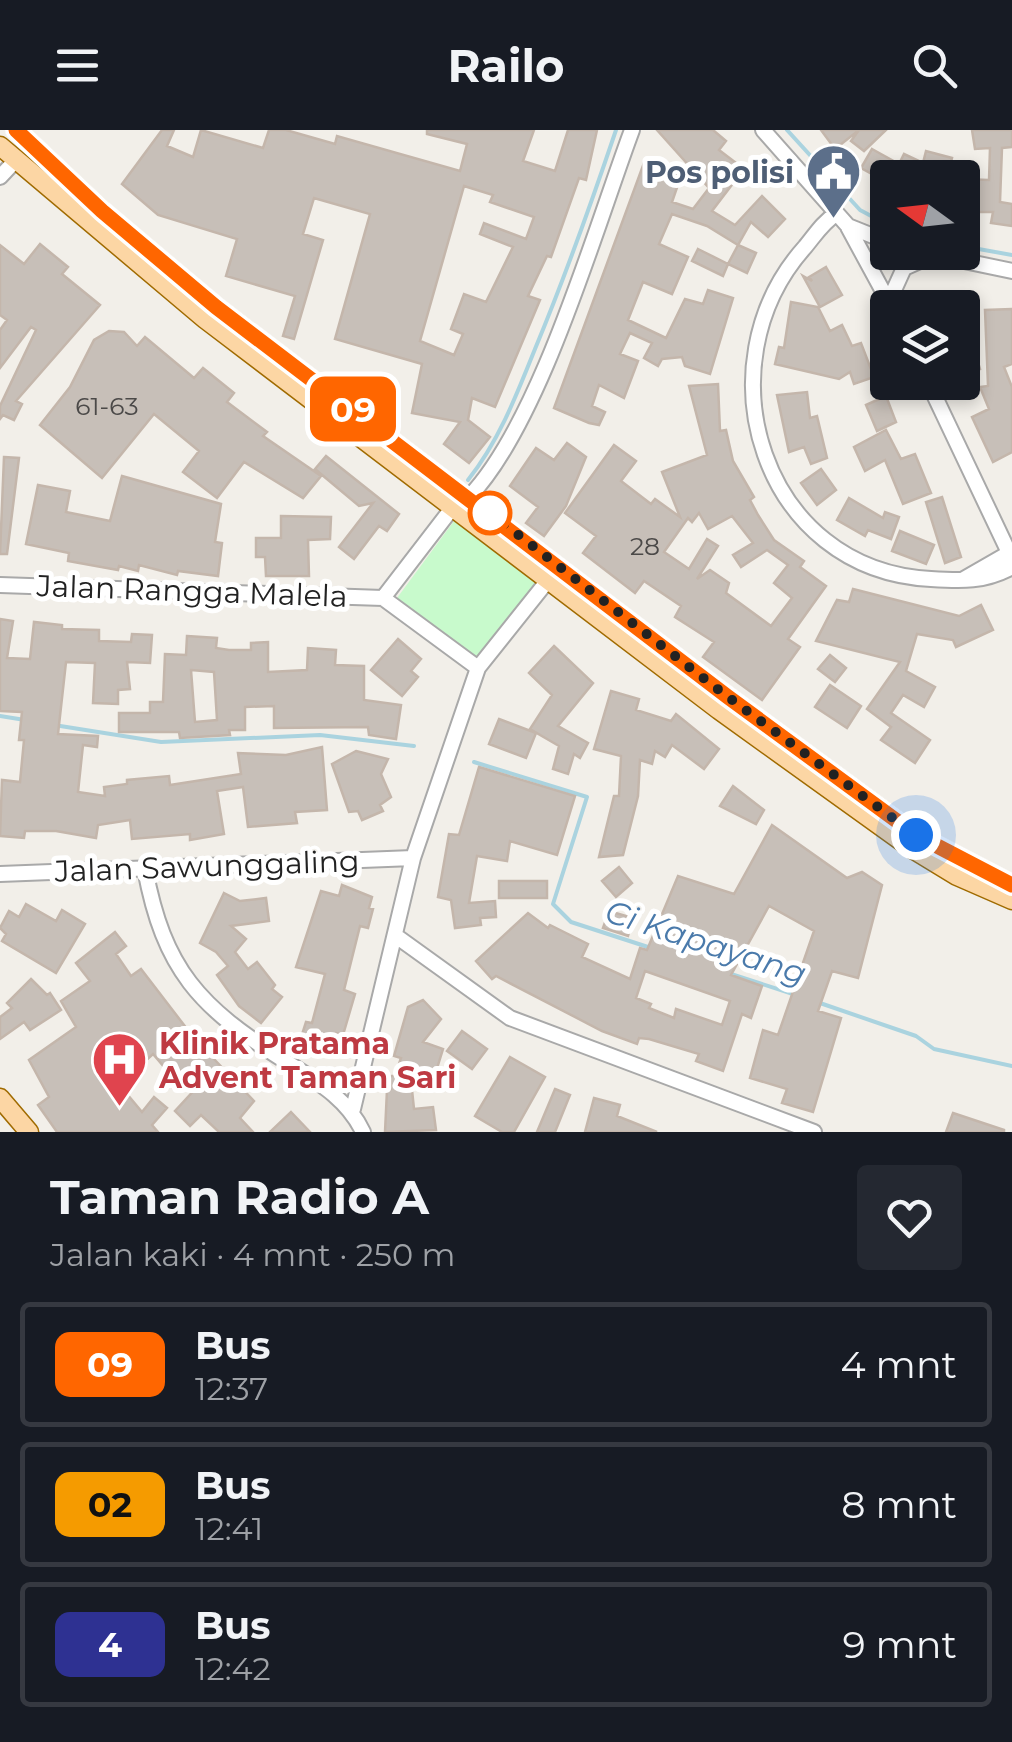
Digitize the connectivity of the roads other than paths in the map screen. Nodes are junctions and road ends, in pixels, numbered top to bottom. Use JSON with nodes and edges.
{"nodes":[{"id":1,"x":632,"y":130,"type":"edge"},
{"id":2,"x":763,"y":130,"type":"edge"},
{"id":3,"x":29,"y":134,"type":"edge"},
{"id":4,"x":0,"y":146,"type":"edge"},
{"id":5,"x":16,"y":160,"type":"junction"},
{"id":6,"x":0,"y":177,"type":"edge"},
{"id":7,"x":842,"y":220,"type":"junction"},
{"id":8,"x":870,"y":233,"type":"edge"},
{"id":9,"x":980,"y":265,"type":"edge"},
{"id":10,"x":1012,"y":271,"type":"edge"},
{"id":11,"x":883,"y":290,"type":"edge"},
{"id":12,"x":936,"y":400,"type":"edge"},
{"id":13,"x":461,"y":502,"type":"junction"},
{"id":14,"x":1011,"y":560,"type":"edge"},
{"id":15,"x":554,"y":573,"type":"junction"},
{"id":16,"x":0,"y":584,"type":"edge"},
{"id":17,"x":383,"y":598,"type":"junction"},
{"id":18,"x":478,"y":668,"type":"junction"},
{"id":19,"x":413,"y":858,"type":"junction"},
{"id":20,"x":144,"y":869,"type":"junction"},
{"id":21,"x":960,"y":870,"type":"junction"},
{"id":22,"x":0,"y":874,"type":"edge"},
{"id":23,"x":1012,"y":885,"type":"edge"},
{"id":24,"x":1012,"y":900,"type":"edge"},
{"id":25,"x":396,"y":936,"type":"junction"},
{"id":26,"x":0,"y":1098,"type":"edge"},
{"id":27,"x":352,"y":1109,"type":"junction"},
{"id":28,"x":29,"y":1132,"type":"edge"},
{"id":29,"x":363,"y":1132,"type":"edge"},
{"id":30,"x":814,"y":1132,"type":"edge"}],
"edges":[{"from":1,"to":13,"type":"street"},
{"from":2,"to":7,"type":"street"},
{"from":3,"to":5,"type":"main road"},
{"from":3,"to":13,"type":"main road"},
{"from":4,"to":5,"type":"main road"},
{"from":5,"to":6,"type":"street"},
{"from":5,"to":13,"type":"main road"},
{"from":7,"to":8,"type":"street"},
{"from":7,"to":11,"type":"street"},
{"from":7,"to":14,"type":"street"},
{"from":9,"to":10,"type":"street"},
{"from":12,"to":14,"type":"street"},
{"from":13,"to":15,"type":"main road"},
{"from":13,"to":17,"type":"street"},
{"from":15,"to":18,"type":"street"},
{"from":15,"to":21,"type":"main road"},
{"from":16,"to":17,"type":"street","name":"Jalan Rangga Malela"},
{"from":17,"to":18,"type":"street"},
{"from":18,"to":19,"type":"street"},
{"from":19,"to":20,"type":"street","name":"Jalan Sawunggaling"},
{"from":19,"to":25,"type":"street"},
{"from":20,"to":22,"type":"street","name":"Jalan Sawunggaling"},
{"from":20,"to":27,"type":"street"},
{"from":21,"to":23,"type":"main road"},
{"from":21,"to":24,"type":"main road"},
{"from":25,"to":27,"type":"street"},
{"from":25,"to":30,"type":"street"},
{"from":26,"to":28,"type":"main road"},
{"from":27,"to":29,"type":"street"}]}
